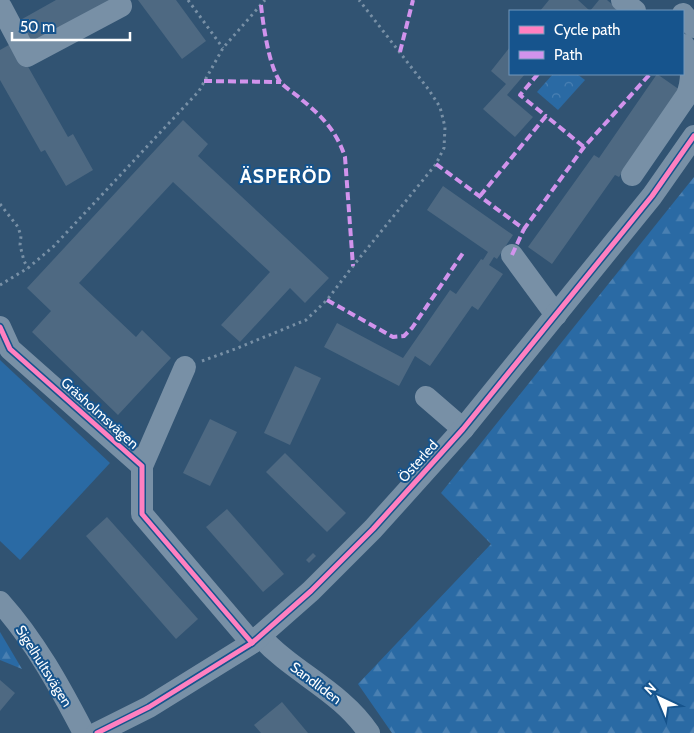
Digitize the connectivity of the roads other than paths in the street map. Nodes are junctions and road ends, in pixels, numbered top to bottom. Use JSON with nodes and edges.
{"nodes":[{"id":1,"x":622,"y":0,"type":"edge"},
{"id":2,"x":671,"y":0,"type":"edge"},
{"id":3,"x":3,"y":5,"type":"edge"},
{"id":4,"x":121,"y":6,"type":"dead end"},
{"id":5,"x":634,"y":10,"type":"edge"},
{"id":6,"x":680,"y":10,"type":"edge"},
{"id":7,"x":684,"y":20,"type":"edge"},
{"id":8,"x":689,"y":41,"type":"edge"},
{"id":9,"x":694,"y":136,"type":"edge"},
{"id":10,"x":632,"y":175,"type":"dead end"},
{"id":11,"x":512,"y":255,"type":"dead end"},
{"id":12,"x":556,"y":315,"type":"junction"},
{"id":13,"x":0,"y":327,"type":"edge"},
{"id":14,"x":185,"y":366,"type":"road end"},
{"id":15,"x":426,"y":397,"type":"dead end"},
{"id":16,"x":463,"y":429,"type":"junction"},
{"id":17,"x":142,"y":466,"type":"junction"},
{"id":18,"x":0,"y":602,"type":"edge"},
{"id":19,"x":256,"y":640,"type":"junction"},
{"id":20,"x":84,"y":733,"type":"edge"},
{"id":21,"x":97,"y":733,"type":"edge"},
{"id":22,"x":369,"y":733,"type":"edge"}],
"edges":[{"from":1,"to":5,"type":"street"},
{"from":2,"to":6,"type":"street"},
{"from":3,"to":4,"type":"street"},
{"from":7,"to":8,"type":"street"},
{"from":8,"to":10,"type":"street"},
{"from":9,"to":12,"type":"street","name":"Österled"},
{"from":11,"to":12,"type":"street"},
{"from":12,"to":16,"type":"street","name":"Österled"},
{"from":13,"to":17,"type":"street","name":"Gräsholmsvägen"},
{"from":14,"to":17,"type":"street","name":"Gräsholmsvägen"},
{"from":15,"to":16,"type":"street"},
{"from":16,"to":19,"type":"street","name":"Österled"},
{"from":17,"to":19,"type":"street","name":"Gräsholmsvägen"},
{"from":18,"to":20,"type":"street","name":"Sigelhultsvägen"},
{"from":19,"to":21,"type":"street","name":"Österled"},
{"from":19,"to":22,"type":"street","name":"Sandliden"}]}
